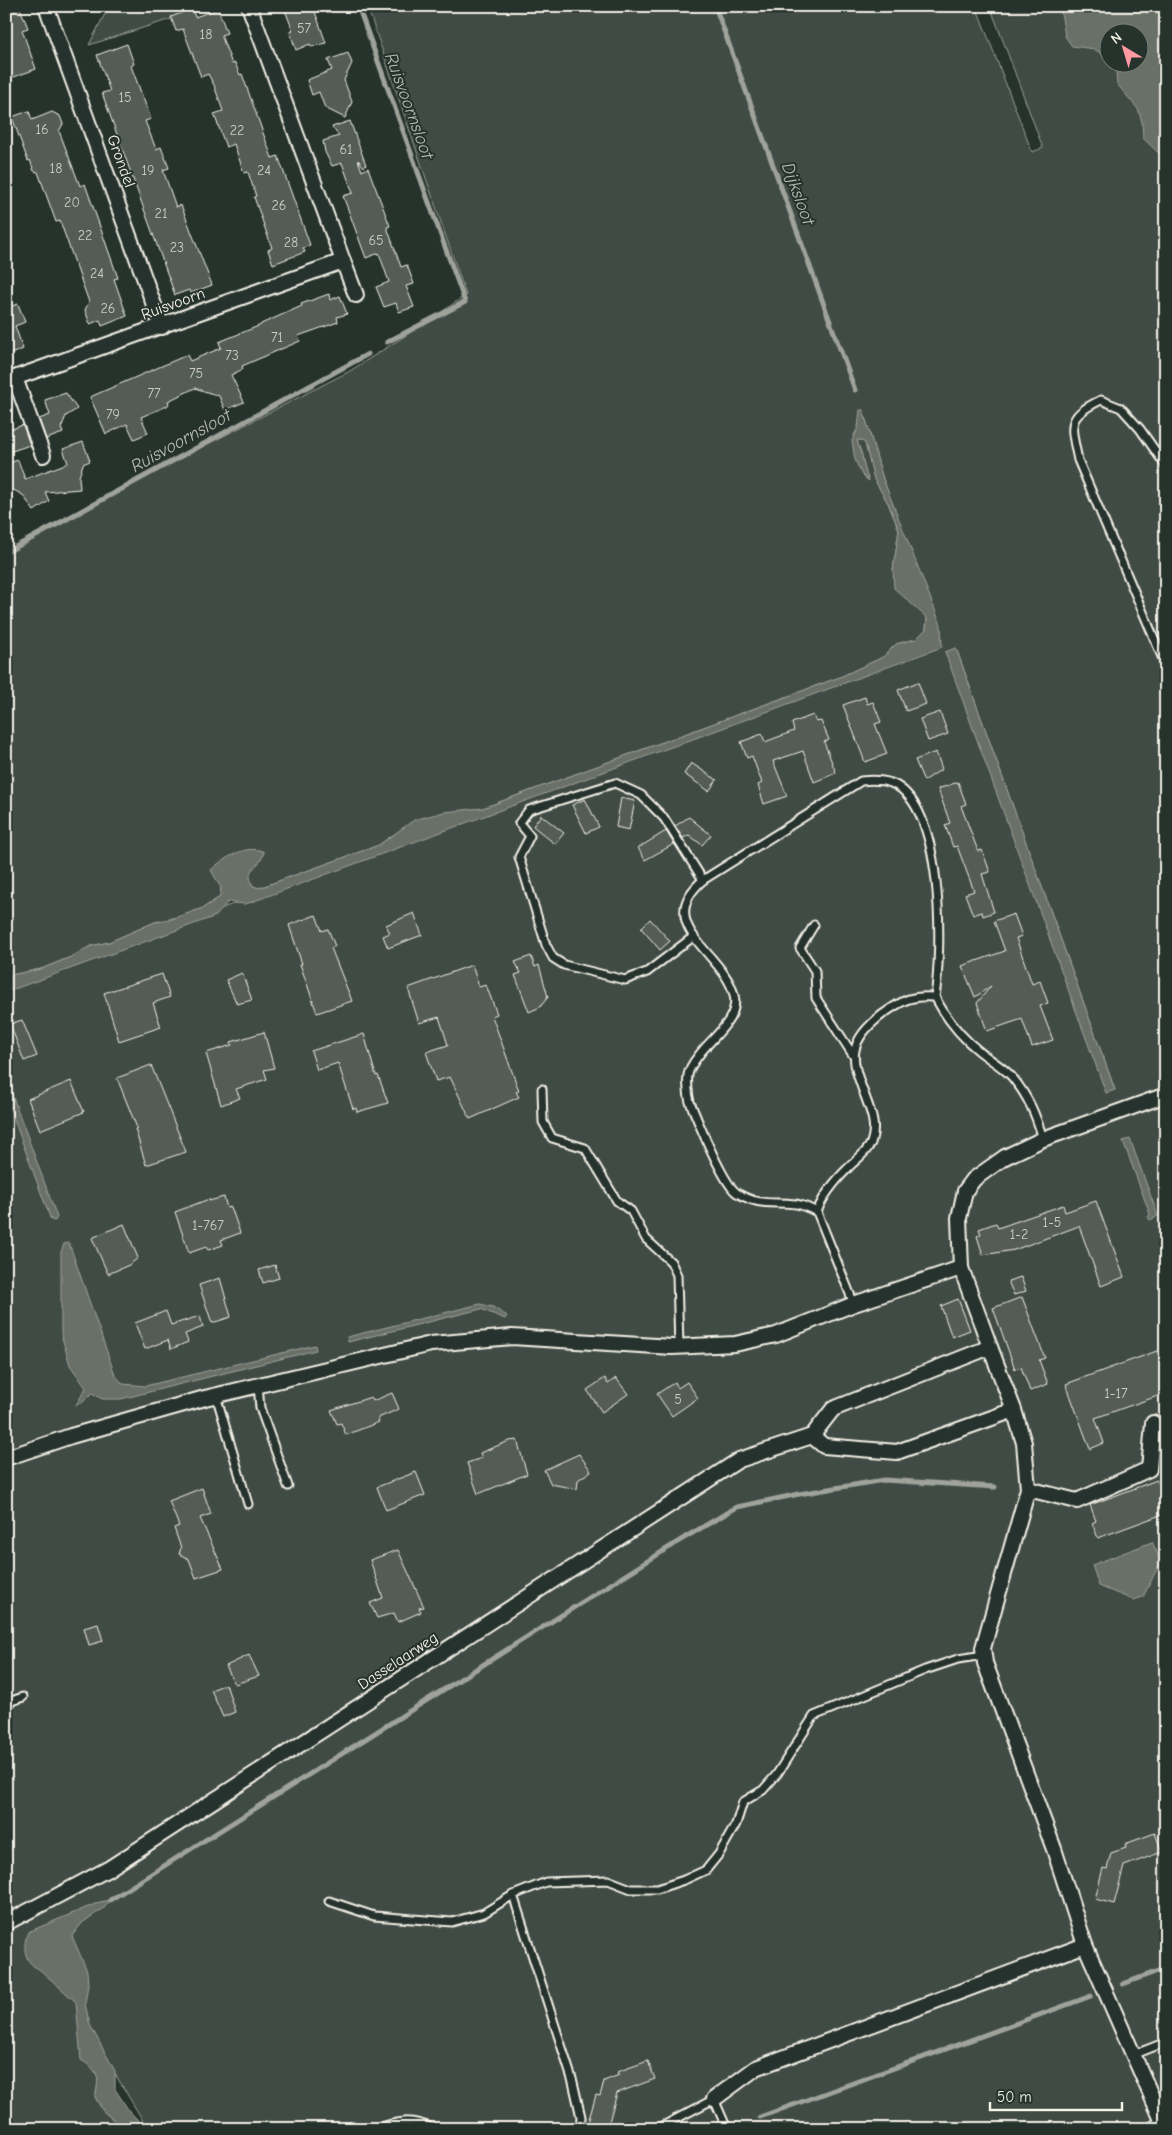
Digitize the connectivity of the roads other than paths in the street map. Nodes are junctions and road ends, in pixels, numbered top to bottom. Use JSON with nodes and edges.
{"nodes":[{"id":1,"x":46,"y":6,"type":"edge"},
{"id":2,"x":249,"y":6,"type":"edge"},
{"id":3,"x":343,"y":261,"type":"junction"},
{"id":4,"x":356,"y":296,"type":"dead end"},
{"id":5,"x":162,"y":327,"type":"junction"},
{"id":6,"x":10,"y":380,"type":"edge"},
{"id":7,"x":43,"y":455,"type":"dead end"},
{"id":8,"x":1166,"y":466,"type":"edge"},
{"id":9,"x":1166,"y":666,"type":"edge"},
{"id":10,"x":702,"y":880,"type":"junction"},
{"id":11,"x":814,"y":925,"type":"dead end"},
{"id":12,"x":694,"y":937,"type":"junction"},
{"id":13,"x":935,"y":997,"type":"junction"},
{"id":14,"x":853,"y":1055,"type":"junction"},
{"id":15,"x":542,"y":1089,"type":"dead end"},
{"id":16,"x":1166,"y":1095,"type":"edge"},
{"id":17,"x":1043,"y":1139,"type":"junction"},
{"id":18,"x":818,"y":1212,"type":"junction"},
{"id":19,"x":961,"y":1268,"type":"junction"},
{"id":20,"x":854,"y":1304,"type":"junction"},
{"id":21,"x":990,"y":1346,"type":"junction"},
{"id":22,"x":678,"y":1347,"type":"junction"},
{"id":23,"x":258,"y":1386,"type":"junction"},
{"id":24,"x":216,"y":1395,"type":"junction"},
{"id":25,"x":1014,"y":1410,"type":"junction"},
{"id":26,"x":1153,"y":1423,"type":"dead end"},
{"id":27,"x":812,"y":1436,"type":"junction"},
{"id":28,"x":6,"y":1458,"type":"edge"},
{"id":29,"x":288,"y":1486,"type":"dead end"},
{"id":30,"x":1028,"y":1489,"type":"junction"},
{"id":31,"x":248,"y":1504,"type":"dead end"},
{"id":32,"x":984,"y":1655,"type":"junction"},
{"id":33,"x":23,"y":1696,"type":"dead end"},
{"id":34,"x":6,"y":1702,"type":"edge"},
{"id":35,"x":513,"y":1895,"type":"junction"},
{"id":36,"x":329,"y":1901,"type":"dead end"},
{"id":37,"x":6,"y":1922,"type":"edge"},
{"id":38,"x":1085,"y":1945,"type":"junction"},
{"id":39,"x":1166,"y":2042,"type":"edge"},
{"id":40,"x":1133,"y":2055,"type":"junction"},
{"id":41,"x":714,"y":2099,"type":"junction"},
{"id":42,"x":1164,"y":2125,"type":"edge"},
{"id":43,"x":375,"y":2129,"type":"edge"},
{"id":44,"x":434,"y":2129,"type":"edge"},
{"id":45,"x":580,"y":2129,"type":"edge"},
{"id":46,"x":657,"y":2129,"type":"edge"},
{"id":47,"x":727,"y":2129,"type":"edge"},
{"id":48,"x":1146,"y":2129,"type":"edge"}],
"edges":[{"from":1,"to":5,"type":"street","name":"Grondel"},
{"from":2,"to":3,"type":"street"},
{"from":3,"to":4,"type":"street"},
{"from":3,"to":5,"type":"street","name":"Ruisvoorn"},
{"from":5,"to":6,"type":"street","name":"Ruisvoorn"},
{"from":6,"to":7,"type":"street","name":"Ruisvoorn"},
{"from":8,"to":9,"type":"lane"},
{"from":10,"to":12,"type":"lane"},
{"from":10,"to":12,"type":"lane"},
{"from":10,"to":13,"type":"lane"},
{"from":11,"to":14,"type":"lane"},
{"from":12,"to":18,"type":"lane"},
{"from":13,"to":14,"type":"lane"},
{"from":13,"to":17,"type":"lane"},
{"from":14,"to":18,"type":"lane"},
{"from":15,"to":22,"type":"lane"},
{"from":16,"to":17,"type":"street"},
{"from":17,"to":19,"type":"street"},
{"from":18,"to":20,"type":"lane"},
{"from":19,"to":20,"type":"street"},
{"from":19,"to":21,"type":"street"},
{"from":20,"to":22,"type":"street"},
{"from":21,"to":25,"type":"street"},
{"from":21,"to":27,"type":"street"},
{"from":22,"to":23,"type":"street"},
{"from":23,"to":24,"type":"street"},
{"from":23,"to":29,"type":"lane"},
{"from":24,"to":28,"type":"street"},
{"from":24,"to":31,"type":"lane"},
{"from":25,"to":27,"type":"street"},
{"from":25,"to":30,"type":"street"},
{"from":26,"to":30,"type":"street"},
{"from":27,"to":37,"type":"street","name":"Dasselaarweg"},
{"from":30,"to":32,"type":"street"},
{"from":32,"to":35,"type":"lane"},
{"from":32,"to":38,"type":"street"},
{"from":33,"to":34,"type":"lane"},
{"from":35,"to":36,"type":"lane"},
{"from":35,"to":45,"type":"lane"},
{"from":38,"to":40,"type":"street"},
{"from":38,"to":41,"type":"street"},
{"from":39,"to":40,"type":"lane"},
{"from":40,"to":42,"type":"street"},
{"from":41,"to":46,"type":"lane"},
{"from":41,"to":47,"type":"lane"},
{"from":42,"to":48,"type":"lane"},
{"from":43,"to":44,"type":"lane"}]}
